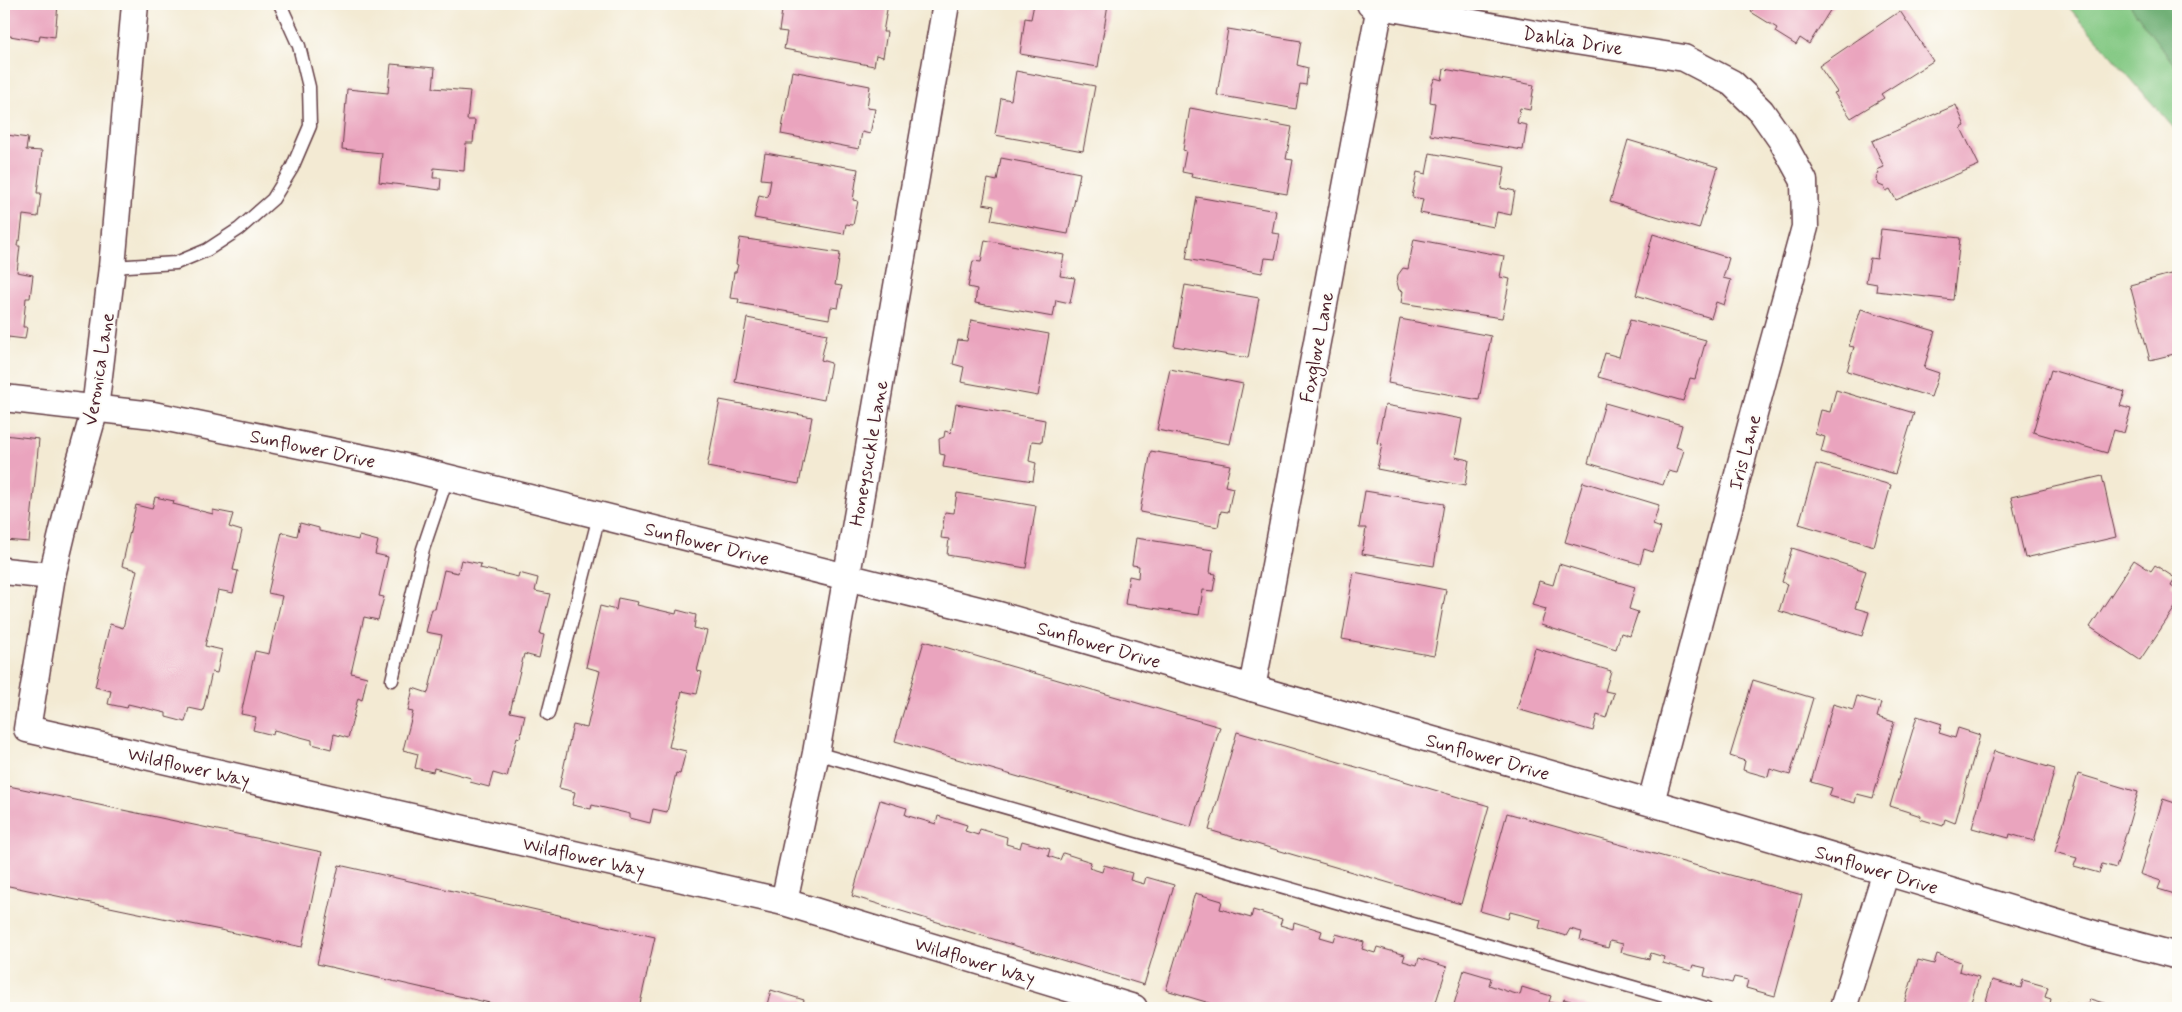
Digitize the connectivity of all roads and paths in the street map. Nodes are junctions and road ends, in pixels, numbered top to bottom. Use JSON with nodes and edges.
{"nodes":[{"id":1,"x":135,"y":4,"type":"edge"},
{"id":2,"x":280,"y":4,"type":"edge"},
{"id":3,"x":946,"y":4,"type":"edge"},
{"id":4,"x":1375,"y":5,"type":"edge"},
{"id":5,"x":1761,"y":111,"type":"joint"},
{"id":6,"x":112,"y":267,"type":"junction"},
{"id":7,"x":4,"y":398,"type":"edge"},
{"id":8,"x":95,"y":409,"type":"junction"},
{"id":9,"x":446,"y":478,"type":"junction"},
{"id":10,"x":599,"y":516,"type":"junction"},
{"id":11,"x":4,"y":571,"type":"edge"},
{"id":12,"x":52,"y":576,"type":"junction"},
{"id":13,"x":846,"y":577,"type":"junction"},
{"id":14,"x":392,"y":680,"type":"dead end"},
{"id":15,"x":1252,"y":688,"type":"junction"},
{"id":16,"x":548,"y":714,"type":"dead end"},
{"id":17,"x":27,"y":729,"type":"joint"},
{"id":18,"x":816,"y":753,"type":"junction"},
{"id":19,"x":1651,"y":802,"type":"junction"},
{"id":20,"x":1886,"y":872,"type":"junction"},
{"id":21,"x":784,"y":902,"type":"junction"},
{"id":22,"x":2178,"y":956,"type":"edge"},
{"id":23,"x":1134,"y":1008,"type":"edge"},
{"id":24,"x":1706,"y":1008,"type":"edge"},
{"id":25,"x":1843,"y":1008,"type":"edge"}],
"edges":[{"from":1,"to":6,"type":"street","name":"Veronica Lane"},
{"from":2,"to":6,"type":"lane"},
{"from":3,"to":13,"type":"street","name":"Honeysuckle Lane"},
{"from":4,"to":5,"type":"street","name":"Dahlia Drive"},
{"from":4,"to":15,"type":"street","name":"Foxglove Lane"},
{"from":5,"to":19,"type":"street","name":"Iris Lane"},
{"from":6,"to":8,"type":"street","name":"Veronica Lane"},
{"from":7,"to":8,"type":"street","name":"Sunflower Drive"},
{"from":8,"to":9,"type":"street","name":"Sunflower Drive"},
{"from":8,"to":12,"type":"street","name":"Veronica Lane"},
{"from":9,"to":10,"type":"street","name":"Sunflower Drive"},
{"from":9,"to":14,"type":"lane"},
{"from":10,"to":13,"type":"street","name":"Sunflower Drive"},
{"from":10,"to":16,"type":"lane"},
{"from":11,"to":12,"type":"street"},
{"from":12,"to":17,"type":"street","name":"Veronica Lane"},
{"from":13,"to":15,"type":"street","name":"Sunflower Drive"},
{"from":13,"to":18,"type":"street","name":"Honeysuckle Lane"},
{"from":15,"to":19,"type":"street","name":"Sunflower Drive"},
{"from":17,"to":21,"type":"street","name":"Wildflower Way"},
{"from":18,"to":21,"type":"street","name":"Honeysuckle Lane"},
{"from":18,"to":24,"type":"lane"},
{"from":19,"to":20,"type":"street","name":"Sunflower Drive"},
{"from":20,"to":22,"type":"street","name":"Sunflower Drive"},
{"from":20,"to":25,"type":"street"},
{"from":21,"to":23,"type":"street","name":"Wildflower Way"}]}
